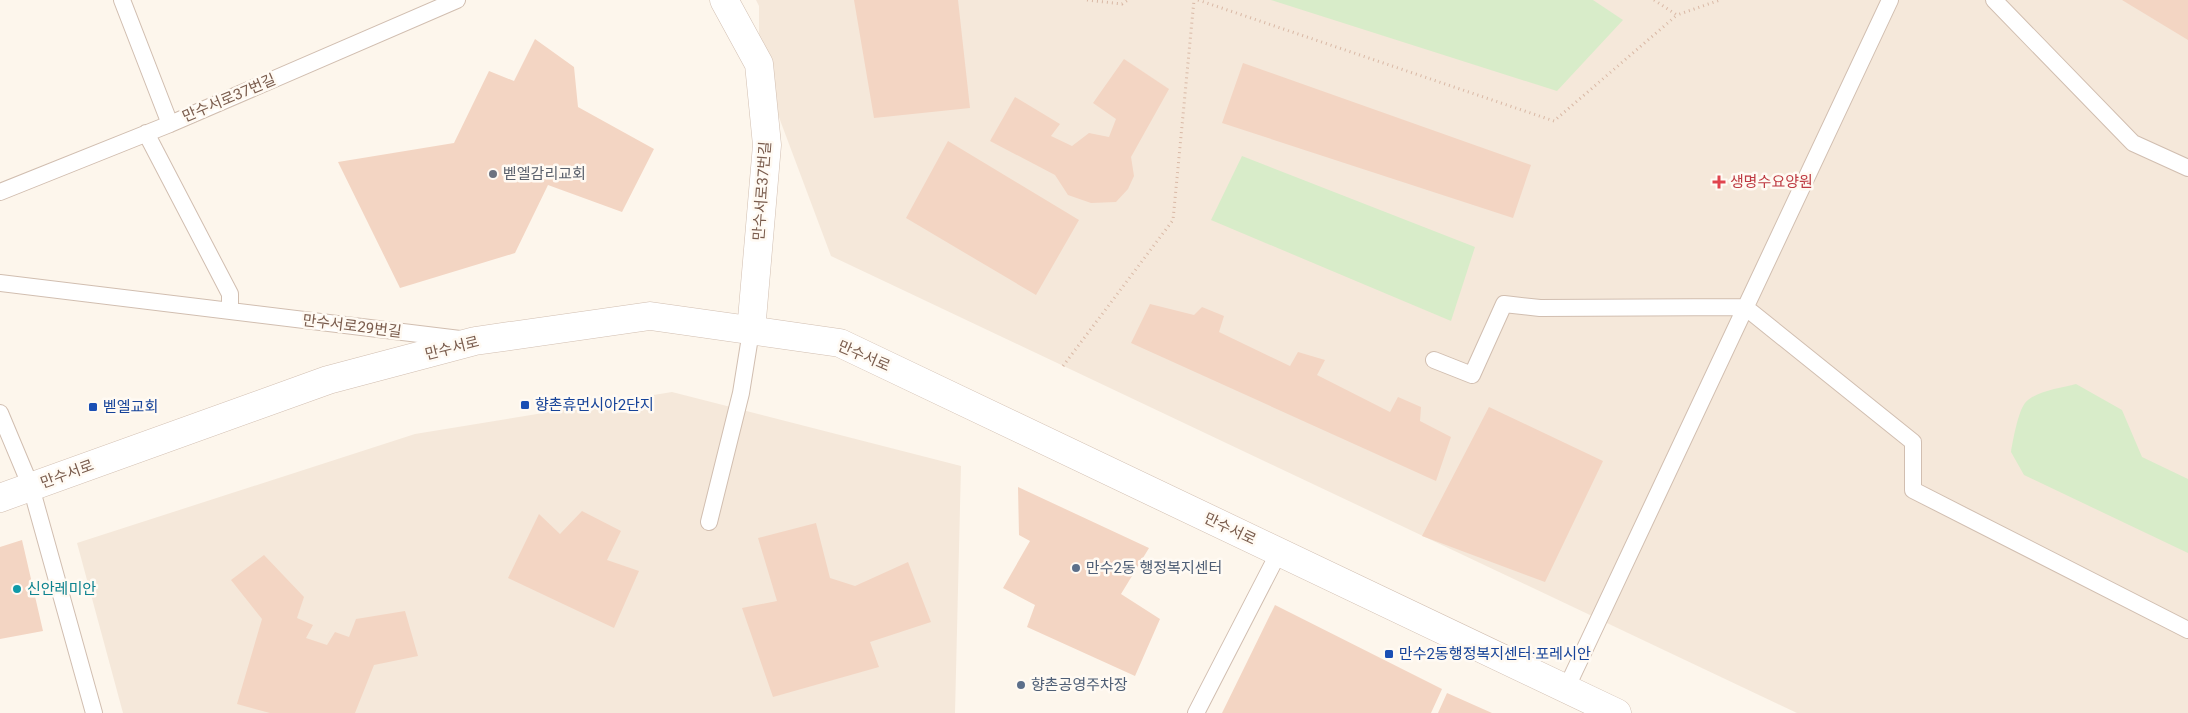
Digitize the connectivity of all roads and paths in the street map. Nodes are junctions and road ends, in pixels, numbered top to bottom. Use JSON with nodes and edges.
{"nodes":[{"id":1,"x":122,"y":0,"type":"edge"},
{"id":2,"x":457,"y":0,"type":"edge"},
{"id":3,"x":724,"y":0,"type":"edge"},
{"id":4,"x":1087,"y":0,"type":"edge"},
{"id":5,"x":1128,"y":0,"type":"edge"},
{"id":6,"x":1194,"y":0,"type":"edge"},
{"id":7,"x":1198,"y":0,"type":"edge"},
{"id":8,"x":1654,"y":0,"type":"edge"},
{"id":9,"x":1720,"y":0,"type":"edge"},
{"id":10,"x":1890,"y":0,"type":"edge"},
{"id":11,"x":1994,"y":0,"type":"edge"},
{"id":12,"x":1677,"y":15,"type":"junction"},
{"id":13,"x":170,"y":124,"type":"junction"},
{"id":14,"x":146,"y":133,"type":"junction"},
{"id":15,"x":2188,"y":168,"type":"edge"},
{"id":16,"x":0,"y":192,"type":"edge"},
{"id":17,"x":0,"y":283,"type":"edge"},
{"id":18,"x":1745,"y":307,"type":"junction"},
{"id":19,"x":230,"y":311,"type":"junction"},
{"id":20,"x":751,"y":331,"type":"junction"},
{"id":21,"x":474,"y":341,"type":"junction"},
{"id":22,"x":1434,"y":360,"type":"dead end"},
{"id":23,"x":1063,"y":366,"type":"dead end"},
{"id":24,"x":0,"y":413,"type":"edge"},
{"id":25,"x":32,"y":486,"type":"junction"},
{"id":26,"x":0,"y":498,"type":"edge"},
{"id":27,"x":709,"y":522,"type":"dead end"},
{"id":28,"x":1279,"y":552,"type":"junction"},
{"id":29,"x":2188,"y":630,"type":"edge"},
{"id":30,"x":1566,"y":688,"type":"junction"},
{"id":31,"x":94,"y":713,"type":"edge"},
{"id":32,"x":1196,"y":713,"type":"edge"},
{"id":33,"x":1617,"y":713,"type":"edge"}],
"edges":[{"from":1,"to":13,"type":"lane"},
{"from":2,"to":13,"type":"lane","name":"만수서로37번길"},
{"from":3,"to":20,"type":"street","name":"만수서로37번길"},
{"from":4,"to":5,"type":"path"},
{"from":6,"to":23,"type":"path"},
{"from":7,"to":12,"type":"path"},
{"from":8,"to":12,"type":"path"},
{"from":9,"to":12,"type":"path"},
{"from":10,"to":18,"type":"lane"},
{"from":11,"to":15,"type":"lane"},
{"from":13,"to":14,"type":"lane","name":"만수서로37번길"},
{"from":14,"to":16,"type":"lane","name":"만수서로37번길"},
{"from":14,"to":19,"type":"lane"},
{"from":17,"to":19,"type":"lane","name":"만수서로29번길"},
{"from":18,"to":22,"type":"lane"},
{"from":18,"to":29,"type":"lane"},
{"from":18,"to":30,"type":"lane"},
{"from":19,"to":21,"type":"lane","name":"만수서로29번길"},
{"from":20,"to":21,"type":"street","name":"만수서로"},
{"from":20,"to":27,"type":"lane"},
{"from":20,"to":28,"type":"street","name":"만수서로"},
{"from":21,"to":25,"type":"street","name":"만수서로"},
{"from":24,"to":25,"type":"lane"},
{"from":25,"to":26,"type":"street","name":"만수서로"},
{"from":25,"to":31,"type":"lane","name":"만수서로"},
{"from":28,"to":30,"type":"street","name":"만수서로"},
{"from":28,"to":32,"type":"lane"},
{"from":30,"to":33,"type":"street","name":"만수서로"}]}
